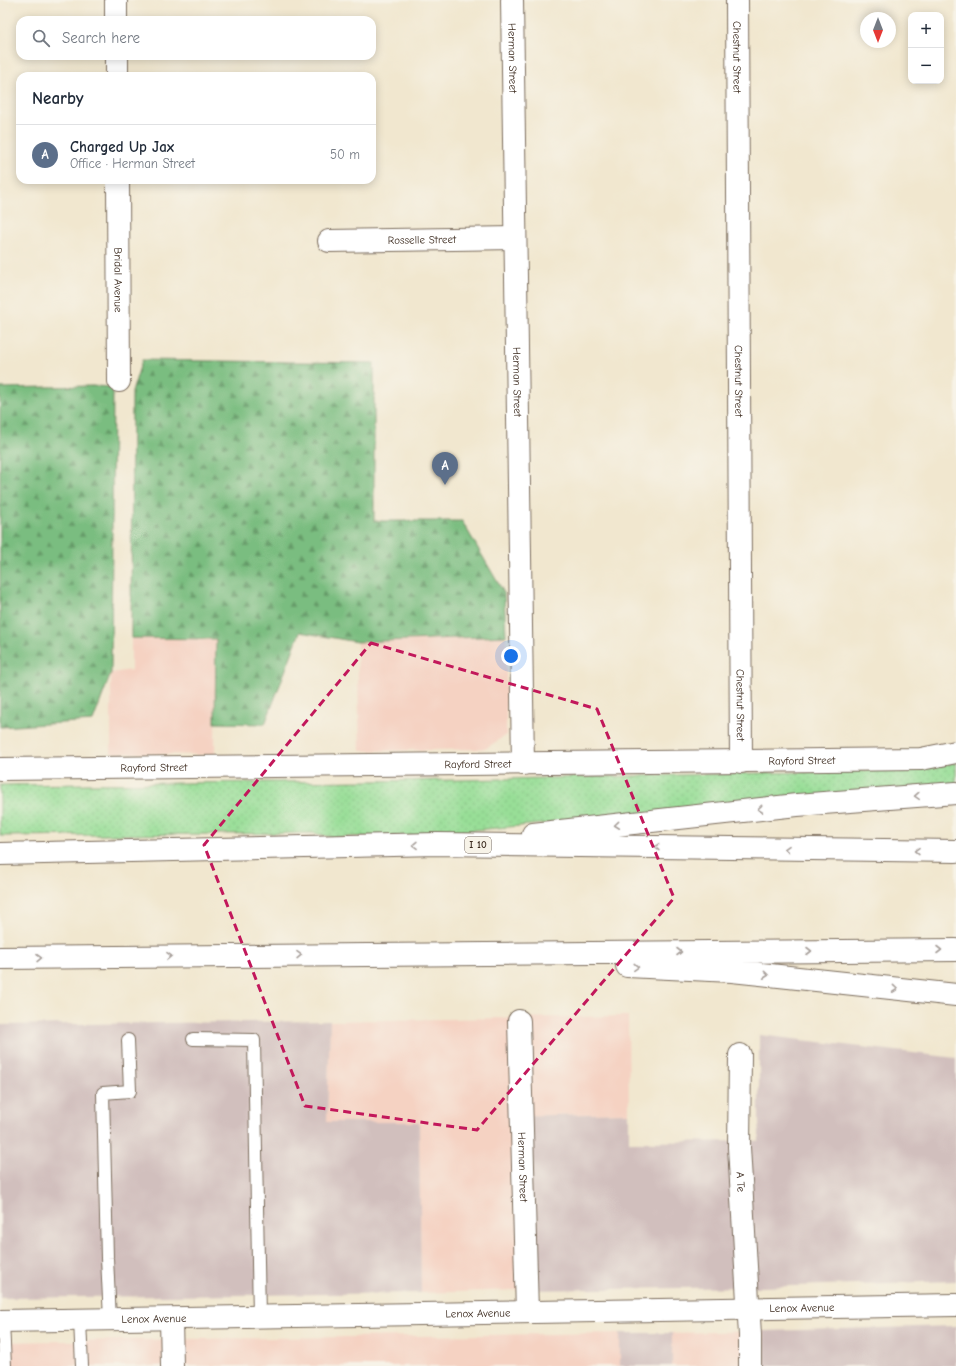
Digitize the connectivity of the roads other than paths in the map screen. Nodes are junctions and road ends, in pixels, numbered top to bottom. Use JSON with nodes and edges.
{"nodes":[{"id":1,"x":116,"y":0,"type":"edge"},
{"id":2,"x":512,"y":0,"type":"edge"},
{"id":3,"x":737,"y":0,"type":"edge"},
{"id":4,"x":116,"y":16,"type":"edge"},
{"id":5,"x":116,"y":60,"type":"edge"},
{"id":6,"x":117,"y":72,"type":"edge"},
{"id":7,"x":118,"y":184,"type":"edge"},
{"id":8,"x":515,"y":238,"type":"junction"},
{"id":9,"x":329,"y":242,"type":"dead end"},
{"id":10,"x":119,"y":381,"type":"dead end"},
{"id":11,"x":956,"y":752,"type":"edge"},
{"id":12,"x":741,"y":762,"type":"junction"},
{"id":13,"x":523,"y":764,"type":"junction"},
{"id":14,"x":0,"y":769,"type":"edge"},
{"id":15,"x":956,"y":793,"type":"edge"},
{"id":16,"x":437,"y":844,"type":"junction"},
{"id":17,"x":956,"y":851,"type":"edge"},
{"id":18,"x":0,"y":854,"type":"edge"},
{"id":19,"x":956,"y":950,"type":"edge"},
{"id":20,"x":360,"y":954,"type":"junction"},
{"id":21,"x":0,"y":958,"type":"edge"},
{"id":22,"x":956,"y":995,"type":"edge"},
{"id":23,"x":519,"y":1021,"type":"dead end"},
{"id":24,"x":193,"y":1039,"type":"dead end"},
{"id":25,"x":128,"y":1040,"type":"dead end"},
{"id":26,"x":740,"y":1055,"type":"dead end"},
{"id":27,"x":956,"y":1305,"type":"edge"},
{"id":28,"x":748,"y":1309,"type":"junction"},
{"id":29,"x":527,"y":1312,"type":"junction"},
{"id":30,"x":259,"y":1317,"type":"junction"},
{"id":31,"x":170,"y":1318,"type":"junction"},
{"id":32,"x":110,"y":1319,"type":"junction"},
{"id":33,"x":80,"y":1320,"type":"junction"},
{"id":34,"x":2,"y":1321,"type":"edge"},
{"id":35,"x":5,"y":1366,"type":"edge"},
{"id":36,"x":82,"y":1366,"type":"edge"},
{"id":37,"x":172,"y":1366,"type":"edge"},
{"id":38,"x":750,"y":1366,"type":"edge"}],
"edges":[{"from":1,"to":4,"type":"main road"},
{"from":2,"to":8,"type":"main road","name":"Herman Street"},
{"from":3,"to":12,"type":"main road","name":"Chestnut Street"},
{"from":5,"to":6,"type":"main road"},
{"from":7,"to":10,"type":"main road","name":"Bridal Avenue"},
{"from":8,"to":9,"type":"main road","name":"Rosselle Street"},
{"from":8,"to":13,"type":"main road","name":"Herman Street"},
{"from":11,"to":12,"type":"main road","name":"Rayford Street"},
{"from":12,"to":13,"type":"main road","name":"Rayford Street"},
{"from":13,"to":14,"type":"main road","name":"Rayford Street"},
{"from":15,"to":16,"type":"main road","one_way":true},
{"from":17,"to":16,"type":"main road","number":"I 10","one_way":true},
{"from":16,"to":18,"type":"main road","number":"I 10","one_way":true},
{"from":20,"to":19,"type":"main road","one_way":true},
{"from":21,"to":20,"type":"main road","one_way":true},
{"from":20,"to":22,"type":"main road","one_way":true},
{"from":23,"to":29,"type":"main road","name":"Herman Street"},
{"from":24,"to":30,"type":"lane"},
{"from":25,"to":32,"type":"lane"},
{"from":26,"to":28,"type":"main road","name":"A Te"},
{"from":27,"to":28,"type":"main road","name":"Lenox Avenue"},
{"from":28,"to":29,"type":"main road","name":"Lenox Avenue"},
{"from":28,"to":38,"type":"main road","name":"A Te"},
{"from":29,"to":30,"type":"main road","name":"Lenox Avenue"},
{"from":30,"to":31,"type":"main road","name":"Lenox Avenue"},
{"from":31,"to":32,"type":"main road","name":"Lenox Avenue"},
{"from":31,"to":37,"type":"main road"},
{"from":32,"to":33,"type":"main road","name":"Lenox Avenue"},
{"from":33,"to":34,"type":"main road","name":"Lenox Avenue"},
{"from":33,"to":36,"type":"lane"},
{"from":34,"to":35,"type":"lane"}]}
